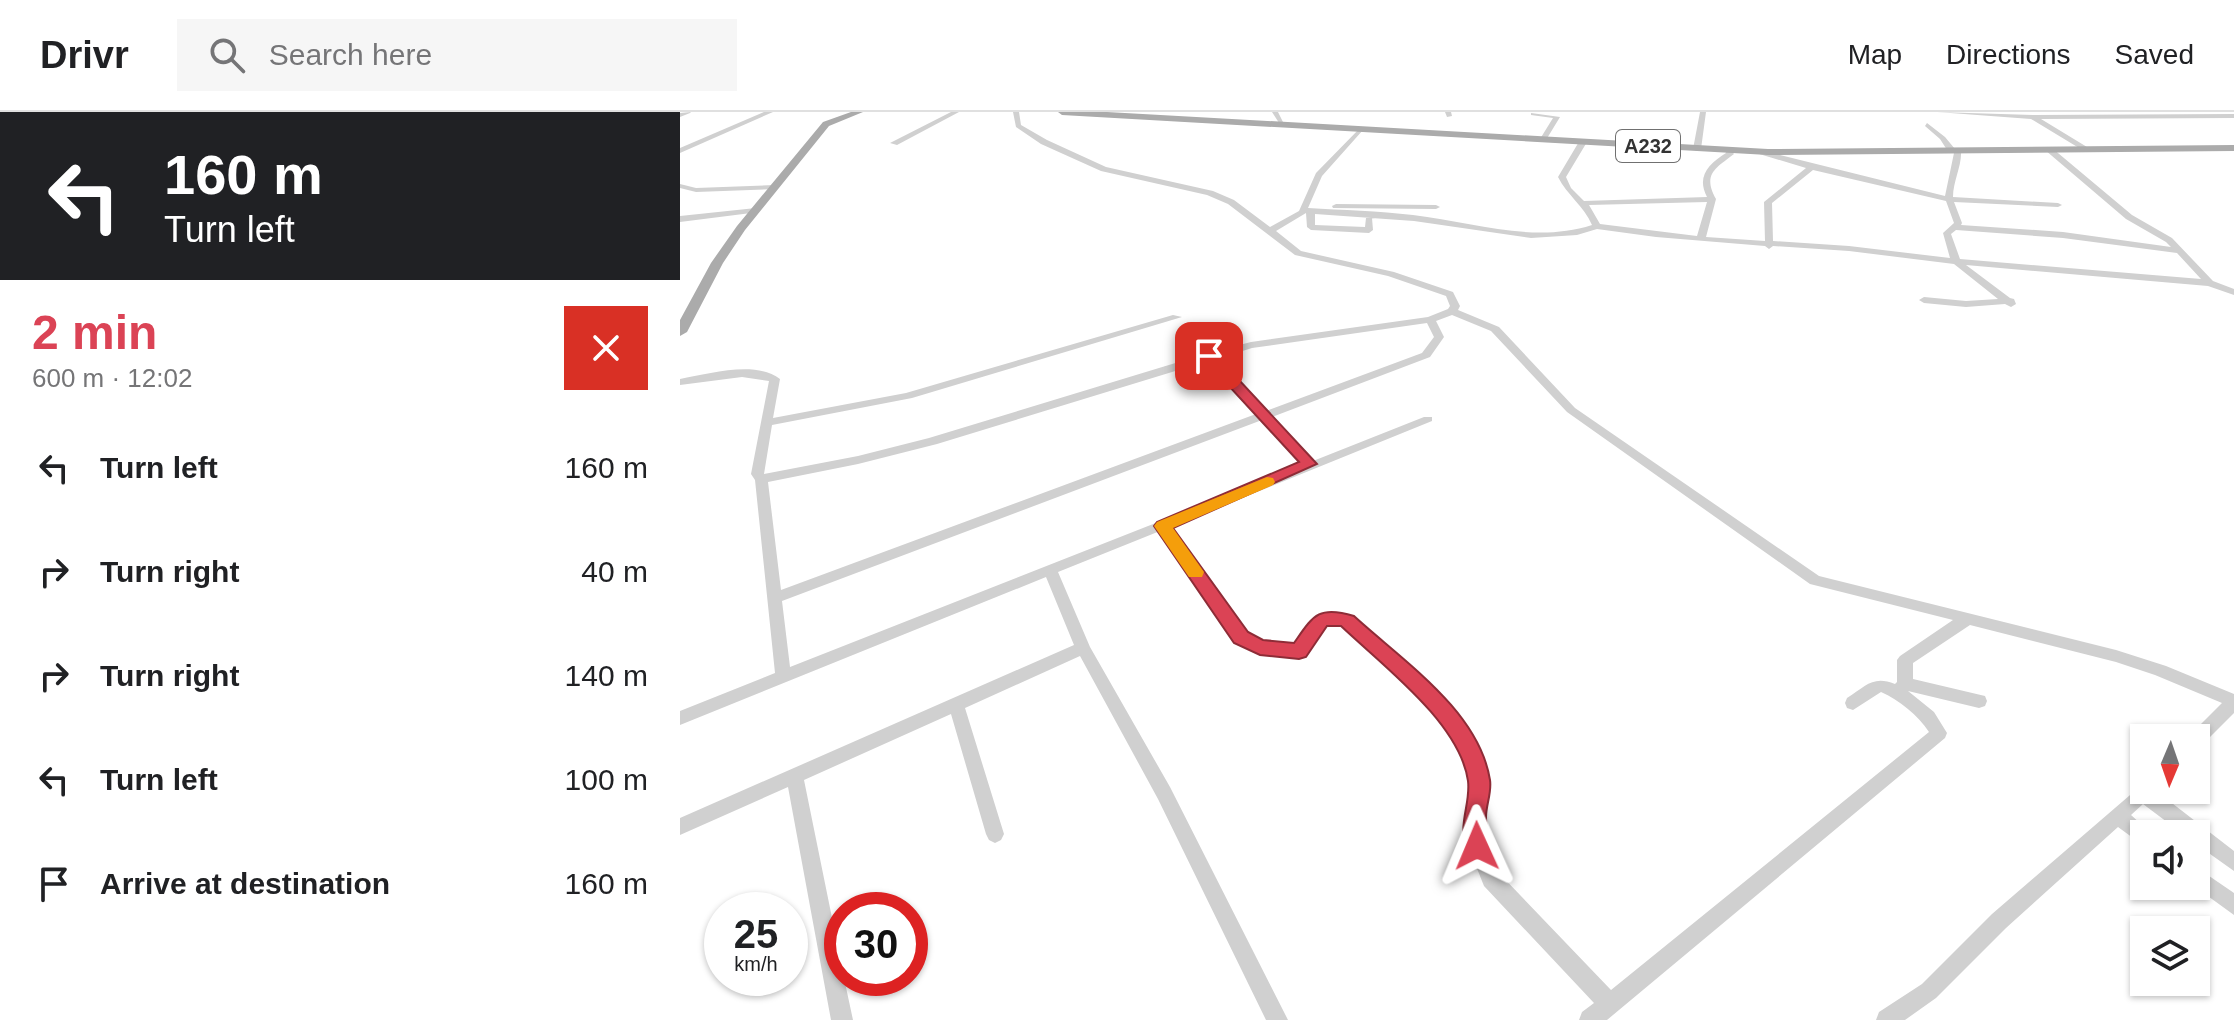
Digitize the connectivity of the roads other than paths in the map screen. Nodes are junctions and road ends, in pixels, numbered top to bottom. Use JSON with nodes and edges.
{"nodes":[{"id":1,"x":688,"y":112,"type":"edge"},
{"id":2,"x":770,"y":112,"type":"edge"},
{"id":3,"x":859,"y":112,"type":"edge"},
{"id":4,"x":956,"y":112,"type":"edge"},
{"id":5,"x":1016,"y":112,"type":"edge"},
{"id":6,"x":1062,"y":112,"type":"edge"},
{"id":7,"x":1275,"y":112,"type":"edge"},
{"id":8,"x":1703,"y":112,"type":"edge"},
{"id":9,"x":1940,"y":112,"type":"edge"},
{"id":10,"x":1991,"y":112,"type":"edge"},
{"id":11,"x":2155,"y":112,"type":"edge"},
{"id":12,"x":1111,"y":113,"type":"edge"},
{"id":13,"x":1533,"y":114,"type":"edge"},
{"id":14,"x":2213,"y":114,"type":"edge"},
{"id":15,"x":680,"y":115,"type":"edge"},
{"id":16,"x":2001,"y":115,"type":"junction"},
{"id":17,"x":2038,"y":115,"type":"edge"},
{"id":18,"x":2167,"y":116,"type":"junction"},
{"id":19,"x":2234,"y":116,"type":"edge"},
{"id":20,"x":1283,"y":125,"type":"junction"},
{"id":21,"x":1927,"y":125,"type":"dead end"},
{"id":22,"x":1361,"y":129,"type":"junction"},
{"id":23,"x":1544,"y":139,"type":"junction"},
{"id":24,"x":1583,"y":142,"type":"junction"},
{"id":25,"x":894,"y":143,"type":"dead end"},
{"id":26,"x":2234,"y":148,"type":"edge"},
{"id":27,"x":1697,"y":149,"type":"junction"},
{"id":28,"x":2084,"y":149,"type":"junction"},
{"id":29,"x":1729,"y":150,"type":"junction"},
{"id":30,"x":2049,"y":150,"type":"junction"},
{"id":31,"x":680,"y":151,"type":"edge"},
{"id":32,"x":1759,"y":151,"type":"junction"},
{"id":33,"x":1954,"y":151,"type":"junction"},
{"id":34,"x":1812,"y":167,"type":"junction"},
{"id":35,"x":680,"y":186,"type":"edge"},
{"id":36,"x":774,"y":187,"type":"junction"},
{"id":37,"x":737,"y":190,"type":"junction"},
{"id":38,"x":1712,"y":199,"type":"junction"},
{"id":39,"x":1947,"y":199,"type":"junction"},
{"id":40,"x":722,"y":201,"type":"dead end"},
{"id":41,"x":1583,"y":203,"type":"junction"},
{"id":42,"x":2058,"y":205,"type":"dead end"},
{"id":43,"x":712,"y":206,"type":"dead end"},
{"id":44,"x":1436,"y":207,"type":"dead end"},
{"id":45,"x":756,"y":210,"type":"junction"},
{"id":46,"x":1307,"y":210,"type":"junction"},
{"id":47,"x":694,"y":216,"type":"junction"},
{"id":48,"x":680,"y":219,"type":"edge"},
{"id":49,"x":1369,"y":220,"type":"dead end"},
{"id":50,"x":1597,"y":226,"type":"junction"},
{"id":51,"x":1953,"y":227,"type":"junction"},
{"id":52,"x":1270,"y":231,"type":"junction"},
{"id":53,"x":1701,"y":239,"type":"junction"},
{"id":54,"x":1769,"y":246,"type":"junction"},
{"id":55,"x":2179,"y":251,"type":"junction"},
{"id":56,"x":1956,"y":261,"type":"junction"},
{"id":57,"x":2210,"y":283,"type":"junction"},
{"id":58,"x":2234,"y":292,"type":"edge"},
{"id":59,"x":1924,"y":300,"type":"dead end"},
{"id":60,"x":1452,"y":311,"type":"junction"},
{"id":61,"x":1177,"y":317,"type":"dead end"},
{"id":62,"x":1430,"y":320,"type":"junction"},
{"id":63,"x":680,"y":332,"type":"edge"},
{"id":64,"x":1209,"y":356,"type":"junction"},
{"id":65,"x":680,"y":382,"type":"edge"},
{"id":66,"x":1263,"y":416,"type":"junction"},
{"id":67,"x":1428,"y":419,"type":"dead end"},
{"id":68,"x":766,"y":423,"type":"junction"},
{"id":69,"x":1309,"y":464,"type":"junction"},
{"id":70,"x":761,"y":479,"type":"junction"},
{"id":71,"x":1163,"y":526,"type":"junction"},
{"id":72,"x":1051,"y":572,"type":"junction"},
{"id":73,"x":773,"y":599,"type":"junction"},
{"id":74,"x":1967,"y":619,"type":"junction"},
{"id":75,"x":1083,"y":648,"type":"junction"},
{"id":76,"x":783,"y":676,"type":"junction"},
{"id":77,"x":1901,"y":688,"type":"junction"},
{"id":78,"x":1979,"y":701,"type":"dead end"},
{"id":79,"x":2234,"y":701,"type":"edge"},
{"id":80,"x":1853,"y":703,"type":"dead end"},
{"id":81,"x":956,"y":704,"type":"junction"},
{"id":82,"x":680,"y":718,"type":"edge"},
{"id":83,"x":2210,"y":726,"type":"edge"},
{"id":84,"x":795,"y":777,"type":"junction"},
{"id":85,"x":2130,"y":804,"type":"edge"},
{"id":86,"x":2160,"y":804,"type":"edge"},
{"id":87,"x":2118,"y":816,"type":"junction"},
{"id":88,"x":2130,"y":826,"type":"edge"},
{"id":89,"x":680,"y":827,"type":"edge"},
{"id":90,"x":995,"y":834,"type":"dead end"},
{"id":91,"x":2234,"y":862,"type":"edge"},
{"id":92,"x":2210,"y":887,"type":"edge"},
{"id":93,"x":2234,"y":905,"type":"edge"},
{"id":94,"x":1610,"y":1004,"type":"junction"},
{"id":95,"x":842,"y":1020,"type":"edge"},
{"id":96,"x":1277,"y":1020,"type":"edge"},
{"id":97,"x":1590,"y":1020,"type":"edge"},
{"id":98,"x":1887,"y":1020,"type":"edge"}],
"edges":[{"from":1,"to":15,"type":"street"},
{"from":2,"to":31,"type":"street"},
{"from":3,"to":36,"type":"main road"},
{"from":4,"to":25,"type":"street"},
{"from":5,"to":52,"type":"street"},
{"from":6,"to":12,"type":"main road","number":"A232"},
{"from":7,"to":20,"type":"street"},
{"from":8,"to":27,"type":"street"},
{"from":9,"to":16,"type":"street"},
{"from":10,"to":16,"type":"street"},
{"from":11,"to":18,"type":"street"},
{"from":12,"to":20,"type":"main road","number":"A232"},
{"from":13,"to":23,"type":"street"},
{"from":14,"to":18,"type":"street"},
{"from":14,"to":19,"type":"street"},
{"from":16,"to":17,"type":"street"},
{"from":17,"to":18,"type":"street"},
{"from":17,"to":28,"type":"street"},
{"from":20,"to":22,"type":"main road","number":"A232"},
{"from":21,"to":33,"type":"street"},
{"from":22,"to":23,"type":"main road","number":"A232"},
{"from":22,"to":46,"type":"street"},
{"from":23,"to":24,"type":"main road","number":"A232"},
{"from":24,"to":27,"type":"main road","number":"A232"},
{"from":24,"to":41,"type":"street"},
{"from":26,"to":28,"type":"main road","number":"A232"},
{"from":27,"to":29,"type":"main road","number":"A232"},
{"from":28,"to":30,"type":"main road","number":"A232"},
{"from":29,"to":32,"type":"main road","number":"A232"},
{"from":29,"to":38,"type":"street"},
{"from":30,"to":33,"type":"main road","number":"A232"},
{"from":30,"to":55,"type":"street"},
{"from":32,"to":33,"type":"main road","number":"A232"},
{"from":32,"to":34,"type":"street"},
{"from":33,"to":39,"type":"street"},
{"from":34,"to":39,"type":"street"},
{"from":34,"to":54,"type":"street"},
{"from":35,"to":37,"type":"street"},
{"from":36,"to":37,"type":"street"},
{"from":36,"to":45,"type":"main road"},
{"from":37,"to":40,"type":"street"},
{"from":38,"to":41,"type":"street"},
{"from":38,"to":53,"type":"street"},
{"from":39,"to":42,"type":"street"},
{"from":39,"to":51,"type":"street"},
{"from":41,"to":50,"type":"street"},
{"from":43,"to":47,"type":"street"},
{"from":44,"to":46,"type":"street"},
{"from":45,"to":47,"type":"street"},
{"from":45,"to":63,"type":"main road"},
{"from":46,"to":49,"type":"street"},
{"from":46,"to":50,"type":"street"},
{"from":46,"to":52,"type":"street"},
{"from":47,"to":48,"type":"street"},
{"from":50,"to":53,"type":"street"},
{"from":51,"to":55,"type":"street"},
{"from":51,"to":56,"type":"street"},
{"from":52,"to":60,"type":"street"},
{"from":53,"to":54,"type":"street"},
{"from":54,"to":56,"type":"street"},
{"from":55,"to":57,"type":"street"},
{"from":56,"to":57,"type":"street"},
{"from":56,"to":59,"type":"street"},
{"from":57,"to":58,"type":"street"},
{"from":60,"to":62,"type":"street"},
{"from":60,"to":74,"type":"street"},
{"from":61,"to":68,"type":"street"},
{"from":62,"to":64,"type":"street"},
{"from":62,"to":66,"type":"street"},
{"from":64,"to":66,"type":"street"},
{"from":64,"to":70,"type":"street"},
{"from":65,"to":68,"type":"street"},
{"from":66,"to":69,"type":"street"},
{"from":66,"to":73,"type":"street"},
{"from":67,"to":69,"type":"street"},
{"from":68,"to":70,"type":"street"},
{"from":69,"to":71,"type":"street"},
{"from":70,"to":73,"type":"street"},
{"from":71,"to":72,"type":"street"},
{"from":71,"to":94,"type":"street"},
{"from":72,"to":75,"type":"street"},
{"from":72,"to":76,"type":"street"},
{"from":73,"to":76,"type":"street"},
{"from":74,"to":77,"type":"street"},
{"from":74,"to":79,"type":"street"},
{"from":75,"to":81,"type":"street"},
{"from":75,"to":96,"type":"street"},
{"from":76,"to":82,"type":"street"},
{"from":77,"to":78,"type":"street"},
{"from":77,"to":80,"type":"street"},
{"from":77,"to":94,"type":"street"},
{"from":79,"to":83,"type":"street"},
{"from":81,"to":84,"type":"street"},
{"from":81,"to":90,"type":"street"},
{"from":84,"to":89,"type":"street"},
{"from":84,"to":95,"type":"street"},
{"from":85,"to":87,"type":"street"},
{"from":86,"to":91,"type":"street"},
{"from":87,"to":88,"type":"street"},
{"from":87,"to":98,"type":"street"},
{"from":92,"to":93,"type":"street"},
{"from":94,"to":97,"type":"street"}]}
